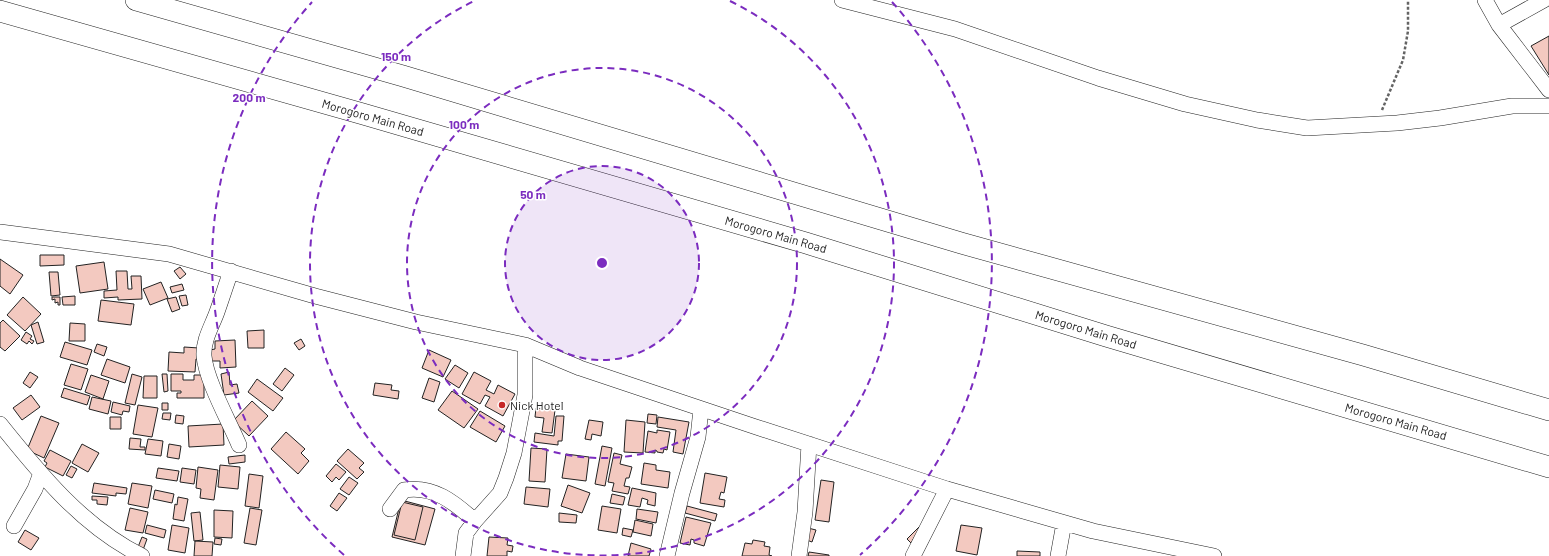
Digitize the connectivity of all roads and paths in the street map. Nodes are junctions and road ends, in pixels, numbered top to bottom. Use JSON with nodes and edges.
{"nodes":[{"id":1,"x":136,"y":0,"type":"edge"},
{"id":2,"x":842,"y":0,"type":"edge"},
{"id":3,"x":1408,"y":0,"type":"edge"},
{"id":4,"x":1485,"y":0,"type":"edge"},
{"id":5,"x":1544,"y":0,"type":"edge"},
{"id":6,"x":0,"y":11,"type":"edge"},
{"id":7,"x":1499,"y":25,"type":"junction"},
{"id":8,"x":1549,"y":90,"type":"edge"},
{"id":9,"x":1549,"y":106,"type":"edge"},
{"id":10,"x":1376,"y":124,"type":"junction"},
{"id":11,"x":0,"y":232,"type":"edge"},
{"id":12,"x":231,"y":271,"type":"junction"},
{"id":13,"x":525,"y":344,"type":"junction"},
{"id":14,"x":701,"y":409,"type":"junction"},
{"id":15,"x":1549,"y":410,"type":"edge"},
{"id":16,"x":0,"y":424,"type":"edge"},
{"id":17,"x":809,"y":444,"type":"junction"},
{"id":18,"x":239,"y":445,"type":"dead end"},
{"id":19,"x":1549,"y":467,"type":"edge"},
{"id":20,"x":41,"y":473,"type":"junction"},
{"id":21,"x":947,"y":489,"type":"junction"},
{"id":22,"x":390,"y":509,"type":"dead end"},
{"id":23,"x":475,"y":521,"type":"junction"},
{"id":24,"x":1064,"y":523,"type":"junction"},
{"id":25,"x":14,"y":526,"type":"dead end"},
{"id":26,"x":142,"y":556,"type":"edge"},
{"id":27,"x":462,"y":556,"type":"edge"},
{"id":28,"x":667,"y":556,"type":"edge"},
{"id":29,"x":799,"y":556,"type":"edge"},
{"id":30,"x":913,"y":556,"type":"edge"},
{"id":31,"x":1058,"y":556,"type":"edge"},
{"id":32,"x":1214,"y":556,"type":"edge"}],
"edges":[{"from":1,"to":15,"type":"highway"},
{"from":2,"to":10,"type":"street"},
{"from":3,"to":10,"type":"path"},
{"from":4,"to":7,"type":"street"},
{"from":5,"to":7,"type":"street"},
{"from":6,"to":19,"type":"highway","name":"Morogoro Main Road"},
{"from":7,"to":8,"type":"street"},
{"from":9,"to":10,"type":"street"},
{"from":11,"to":12,"type":"street"},
{"from":12,"to":13,"type":"street"},
{"from":12,"to":18,"type":"street"},
{"from":13,"to":14,"type":"street"},
{"from":13,"to":23,"type":"street"},
{"from":14,"to":17,"type":"street"},
{"from":14,"to":28,"type":"street"},
{"from":16,"to":20,"type":"street"},
{"from":17,"to":21,"type":"street"},
{"from":17,"to":29,"type":"street"},
{"from":20,"to":25,"type":"street"},
{"from":20,"to":26,"type":"street"},
{"from":21,"to":24,"type":"street"},
{"from":21,"to":30,"type":"street"},
{"from":22,"to":23,"type":"street"},
{"from":23,"to":27,"type":"street"},
{"from":24,"to":31,"type":"street"},
{"from":24,"to":32,"type":"street"}]}
